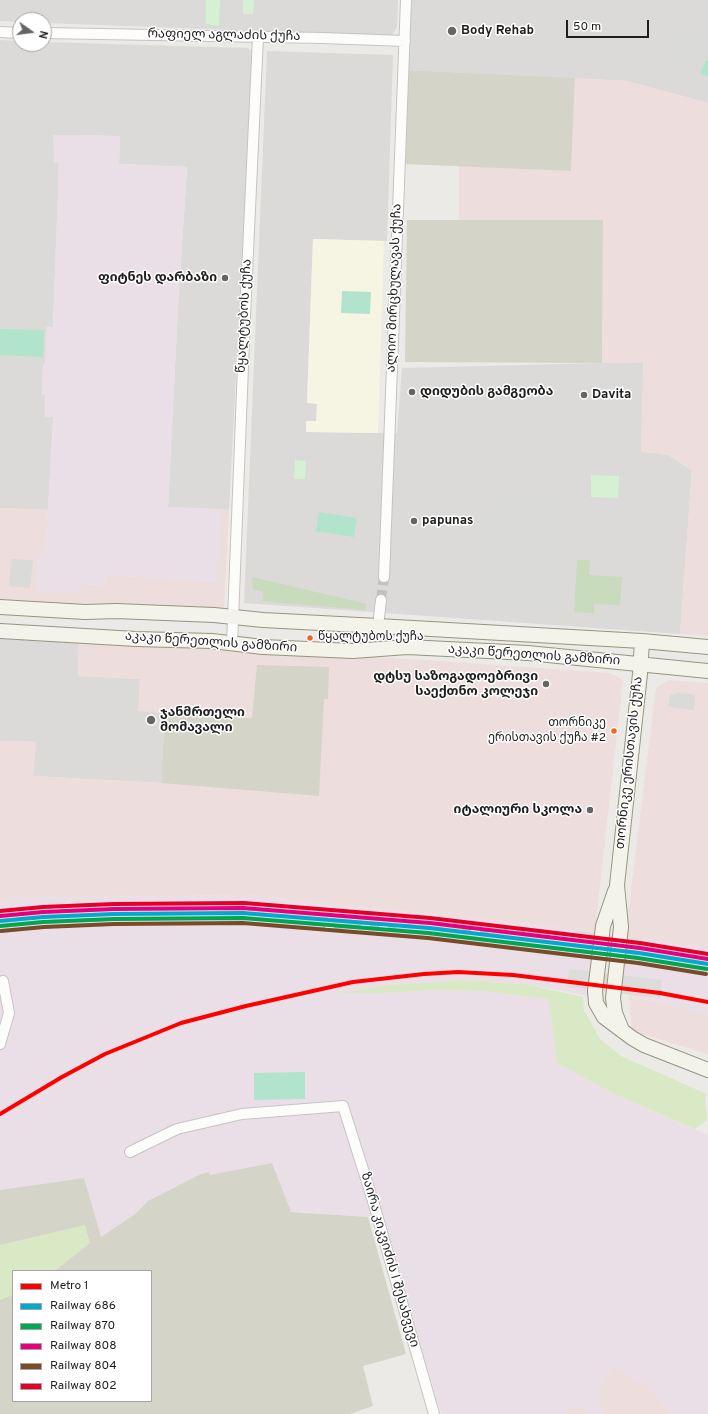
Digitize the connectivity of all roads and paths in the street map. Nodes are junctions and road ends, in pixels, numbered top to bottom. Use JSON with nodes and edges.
{"nodes":[{"id":1,"x":406,"y":0,"type":"edge"},
{"id":2,"x":0,"y":32,"type":"edge"},
{"id":3,"x":12,"y":33,"type":"edge"},
{"id":4,"x":52,"y":33,"type":"edge"},
{"id":5,"x":258,"y":37,"type":"junction"},
{"id":6,"x":405,"y":41,"type":"junction"},
{"id":7,"x":384,"y":577,"type":"tunnel mouth"},
{"id":8,"x":381,"y":600,"type":"tunnel mouth"},
{"id":9,"x":0,"y":607,"type":"edge"},
{"id":10,"x":233,"y":616,"type":"junction"},
{"id":11,"x":378,"y":626,"type":"junction"},
{"id":12,"x":0,"y":631,"type":"edge"},
{"id":13,"x":642,"y":641,"type":"junction"},
{"id":14,"x":232,"y":644,"type":"junction"},
{"id":15,"x":708,"y":647,"type":"edge"},
{"id":16,"x":641,"y":665,"type":"junction"},
{"id":17,"x":708,"y":671,"type":"edge"},
{"id":18,"x":617,"y":885,"type":"junction"},
{"id":19,"x":3,"y":981,"type":"dead end"},
{"id":20,"x":622,"y":1030,"type":"junction"},
{"id":21,"x":0,"y":1044,"type":"edge"},
{"id":22,"x":708,"y":1070,"type":"edge"},
{"id":23,"x":130,"y":1152,"type":"dead end"},
{"id":24,"x":434,"y":1414,"type":"edge"}],
"edges":[{"from":1,"to":6,"type":"street","name":"ალიო მირცხულავას ქუჩა"},
{"from":2,"to":3,"type":"street"},
{"from":4,"to":5,"type":"street","name":"რაფიელ აგლაძის ქუჩა"},
{"from":5,"to":6,"type":"street","name":"რაფიელ აგლაძის ქუჩა"},
{"from":5,"to":10,"type":"street","name":"წყალტუბოს ქუჩა"},
{"from":6,"to":7,"type":"street","name":"ალიო მირცხულავას ქუჩა"},
{"from":8,"to":11,"type":"street"},
{"from":9,"to":10,"type":"main road","name":"აკაკი წერეთლის გამზირი"},
{"from":10,"to":11,"type":"main road","name":"აკაკი წერეთლის გამზირი"},
{"from":10,"to":14,"type":"street","name":"წყალტუბოს ქუჩა"},
{"from":11,"to":13,"type":"main road","name":"აკაკი წერეთლის გამზირი"},
{"from":12,"to":14,"type":"main road","name":"აკაკი წერეთლის გამზირი"},
{"from":13,"to":15,"type":"main road","name":"აკაკი წერეთლის გამზირი"},
{"from":13,"to":16,"type":"main road","name":"თორნიკე ერისთავის ქუჩა"},
{"from":14,"to":16,"type":"main road","name":"აკაკი წერეთლის გამზირი"},
{"from":16,"to":17,"type":"main road","name":"აკაკი წერეთლის გამზირი"},
{"from":16,"to":18,"type":"main road","name":"თორნიკე ერისთავის ქუჩა"},
{"from":18,"to":20,"type":"main road","name":"თორნიკე ერისთავის ქუჩა"},
{"from":18,"to":20,"type":"main road","name":"თორნიკე ერისთავის ქუჩა"},
{"from":19,"to":21,"type":"street"},
{"from":20,"to":22,"type":"main road","name":"თორნიკე ერისთავის ქუჩა"},
{"from":23,"to":24,"type":"street","name":"ზაირა კიკვიძის I შესახვევი"}]}
